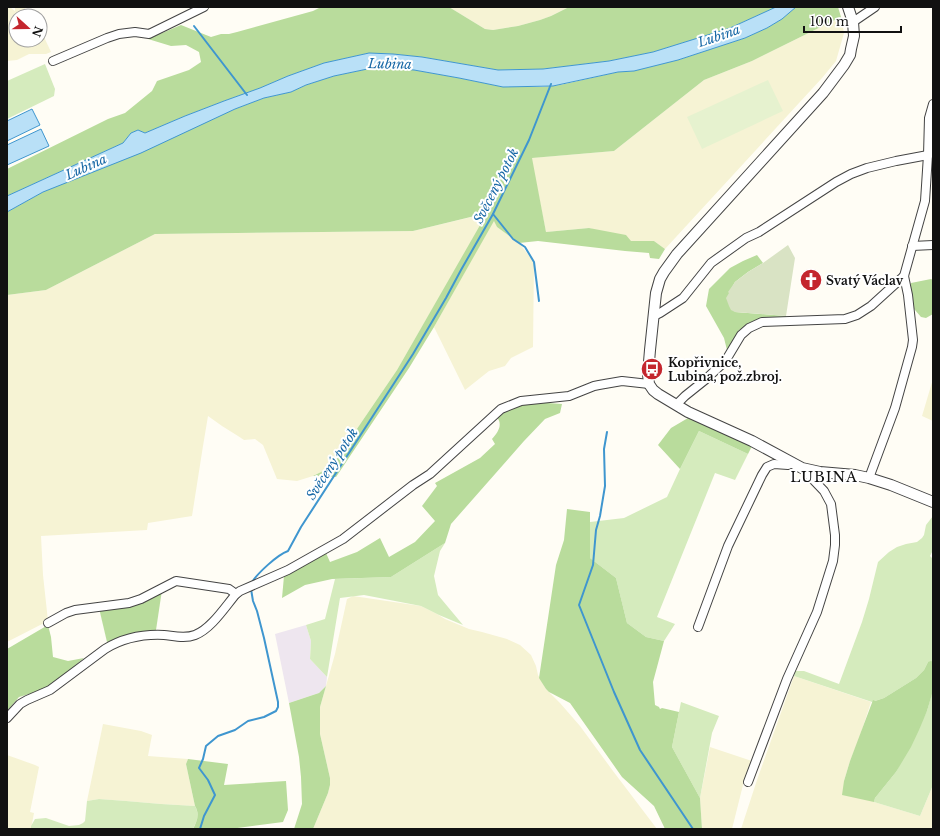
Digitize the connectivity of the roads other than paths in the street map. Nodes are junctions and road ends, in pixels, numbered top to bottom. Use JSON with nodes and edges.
{"nodes":[{"id":1,"x":204,"y":7,"type":"edge"},
{"id":2,"x":848,"y":7,"type":"edge"},
{"id":3,"x":875,"y":7,"type":"edge"},
{"id":4,"x":853,"y":22,"type":"junction"},
{"id":5,"x":52,"y":61,"type":"dead end"},
{"id":6,"x":933,"y":104,"type":"edge"},
{"id":7,"x":931,"y":154,"type":"edge"},
{"id":8,"x":933,"y":245,"type":"edge"},
{"id":9,"x":912,"y":246,"type":"junction"},
{"id":10,"x":904,"y":276,"type":"junction"},
{"id":11,"x":654,"y":316,"type":"junction"},
{"id":12,"x":649,"y":384,"type":"junction"},
{"id":13,"x":676,"y":405,"type":"junction"},
{"id":14,"x":789,"y":461,"type":"junction"},
{"id":15,"x":802,"y":468,"type":"junction"},
{"id":16,"x":869,"y":478,"type":"junction"},
{"id":17,"x":933,"y":502,"type":"edge"},
{"id":18,"x":236,"y":594,"type":"junction"},
{"id":19,"x":48,"y":623,"type":"dead end"},
{"id":20,"x":698,"y":627,"type":"dead end"},
{"id":21,"x":7,"y":718,"type":"edge"},
{"id":22,"x":748,"y":782,"type":"dead end"}],
"edges":[{"from":1,"to":5,"type":"street"},
{"from":2,"to":4,"type":"street"},
{"from":3,"to":4,"type":"street"},
{"from":4,"to":11,"type":"street"},
{"from":6,"to":7,"type":"street"},
{"from":7,"to":9,"type":"street"},
{"from":7,"to":11,"type":"street"},
{"from":8,"to":9,"type":"street"},
{"from":9,"to":10,"type":"street"},
{"from":10,"to":13,"type":"street"},
{"from":10,"to":16,"type":"street"},
{"from":11,"to":12,"type":"street"},
{"from":12,"to":13,"type":"street"},
{"from":12,"to":18,"type":"street"},
{"from":13,"to":14,"type":"street"},
{"from":14,"to":15,"type":"street"},
{"from":14,"to":20,"type":"street"},
{"from":15,"to":16,"type":"street"},
{"from":15,"to":22,"type":"street"},
{"from":16,"to":17,"type":"street"},
{"from":18,"to":19,"type":"street"},
{"from":18,"to":21,"type":"street"}]}
